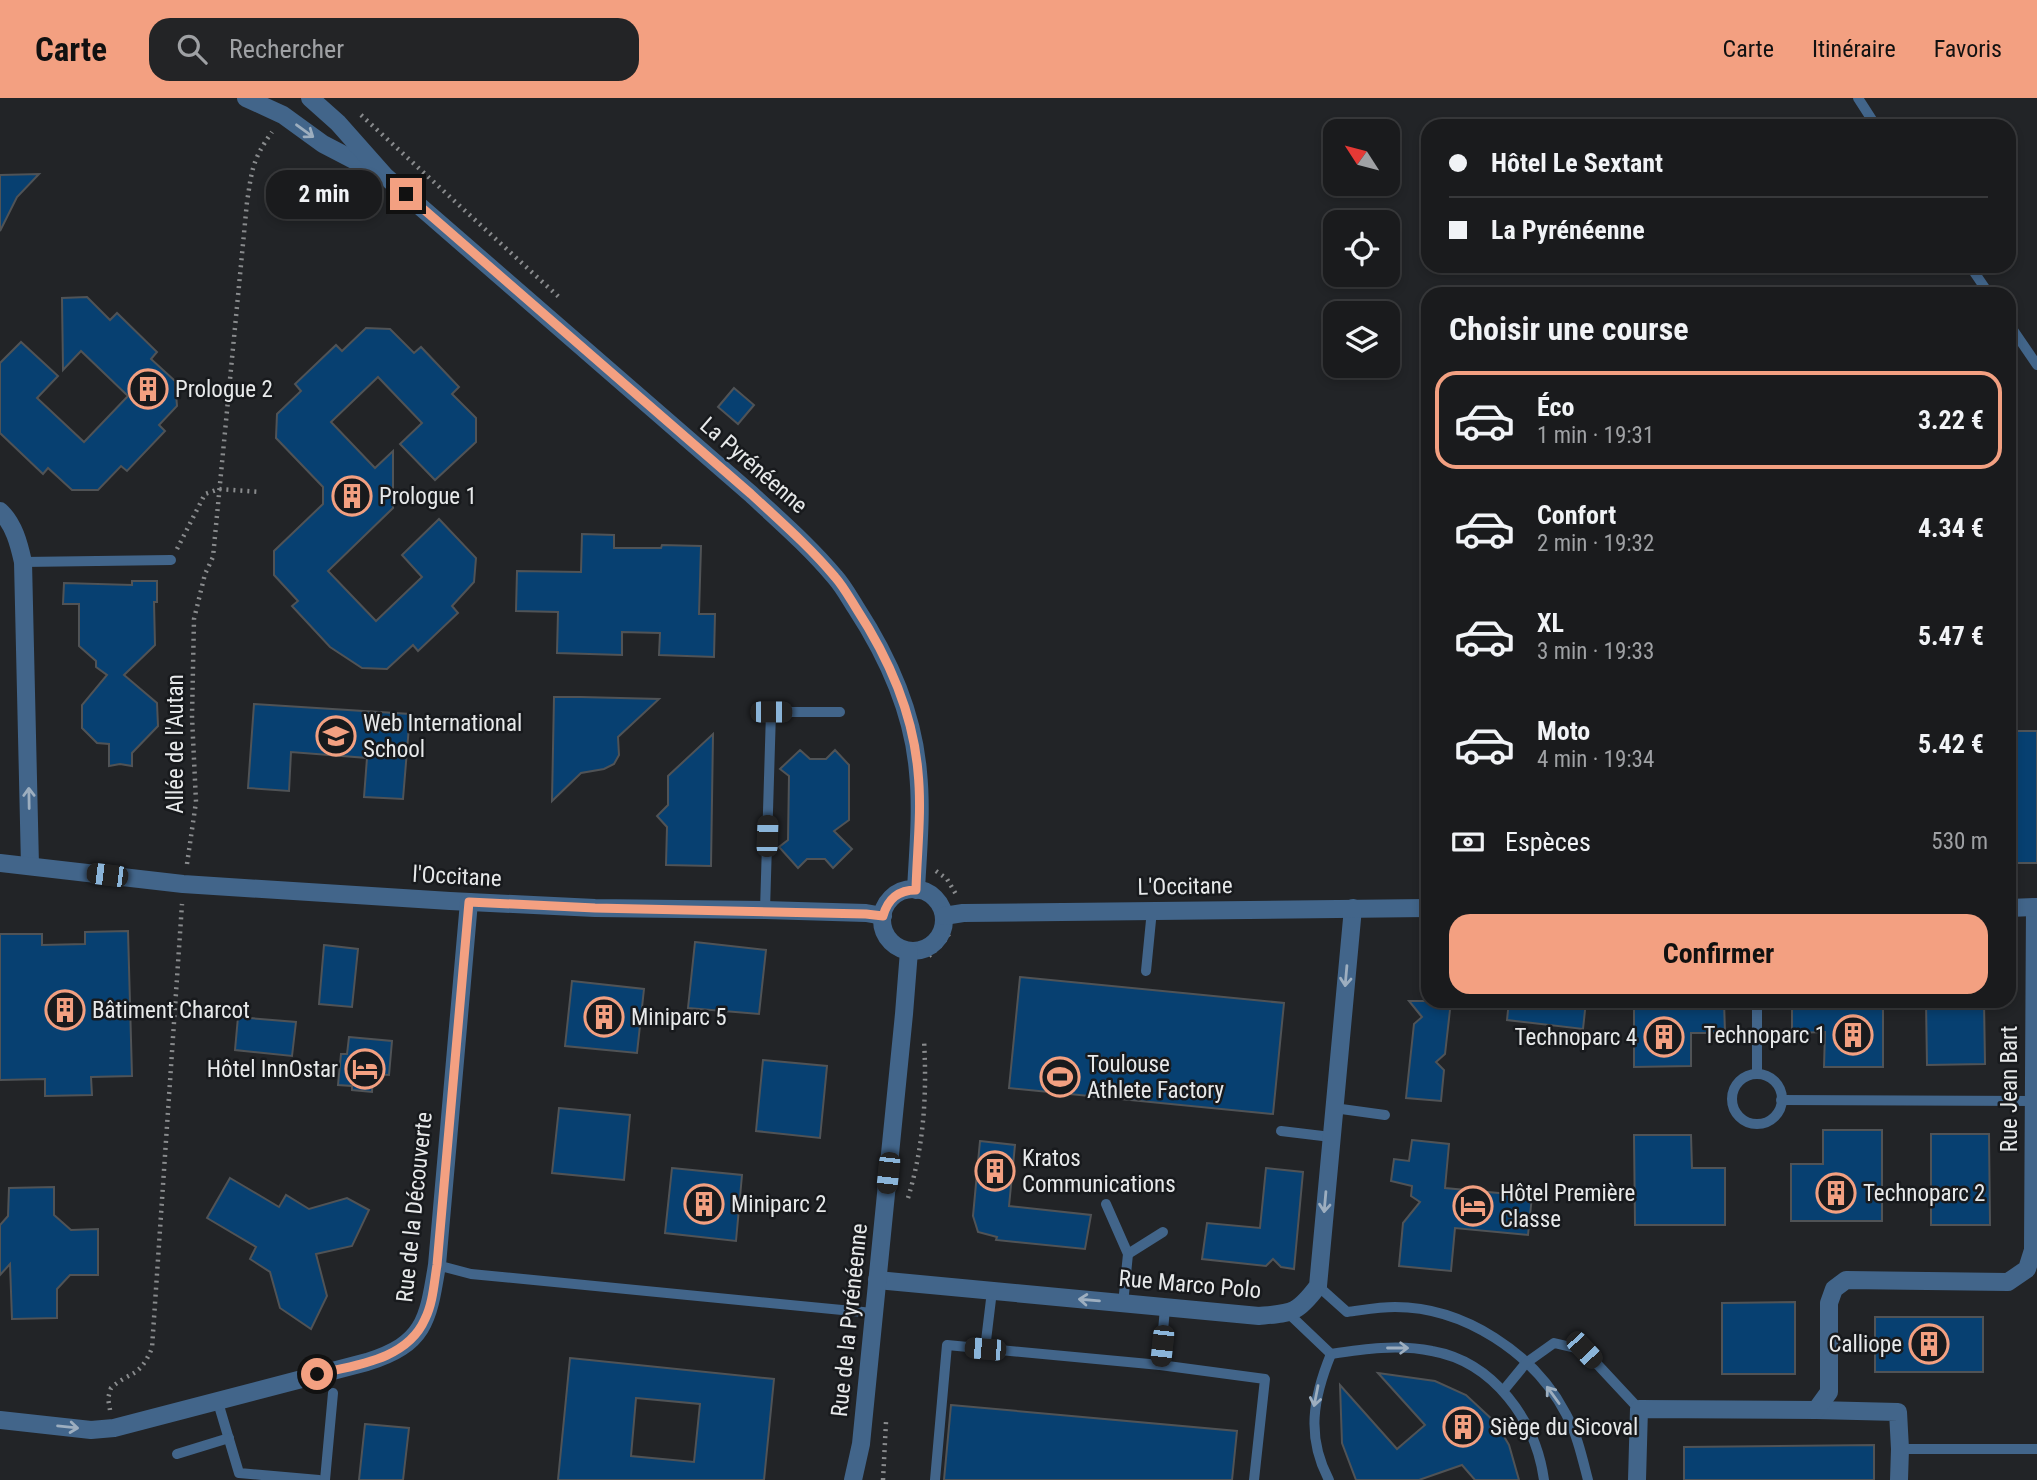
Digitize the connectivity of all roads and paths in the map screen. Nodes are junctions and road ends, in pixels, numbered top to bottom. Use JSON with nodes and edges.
{"nodes":[{"id":1,"x":246,"y":98,"type":"edge"},
{"id":2,"x":310,"y":98,"type":"edge"},
{"id":3,"x":1858,"y":98,"type":"edge"},
{"id":4,"x":283,"y":115,"type":"junction"},
{"id":5,"x":1872,"y":119,"type":"edge"},
{"id":6,"x":385,"y":176,"type":"junction"},
{"id":7,"x":2016,"y":334,"type":"edge"},
{"id":8,"x":2037,"y":365,"type":"edge"},
{"id":9,"x":219,"y":489,"type":"junction"},
{"id":10,"x":261,"y":492,"type":"dead end"},
{"id":11,"x":0,"y":511,"type":"edge"},
{"id":12,"x":171,"y":560,"type":"joint"},
{"id":13,"x":23,"y":562,"type":"junction"},
{"id":14,"x":840,"y":712,"type":"dead end"},
{"id":15,"x":0,"y":863,"type":"edge"},
{"id":16,"x":30,"y":866,"type":"junction"},
{"id":17,"x":183,"y":884,"type":"junction"},
{"id":18,"x":916,"y":890,"type":"junction"},
{"id":19,"x":956,"y":894,"type":"dead end"},
{"id":20,"x":469,"y":902,"type":"junction"},
{"id":21,"x":2036,"y":907,"type":"edge"},
{"id":22,"x":1353,"y":908,"type":"junction"},
{"id":23,"x":1421,"y":908,"type":"edge"},
{"id":24,"x":2016,"y":908,"type":"edge"},
{"id":25,"x":765,"y":910,"type":"junction"},
{"id":26,"x":1152,"y":911,"type":"junction"},
{"id":27,"x":963,"y":913,"type":"junction"},
{"id":28,"x":883,"y":916,"type":"junction"},
{"id":29,"x":944,"y":916,"type":"junction"},
{"id":30,"x":917,"y":956,"type":"junction"},
{"id":31,"x":1146,"y":971,"type":"dead end"},
{"id":32,"x":1757,"y":1008,"type":"edge"},
{"id":33,"x":923,"y":1030,"type":"dead end"},
{"id":34,"x":1756,"y":1074,"type":"junction"},
{"id":35,"x":1781,"y":1100,"type":"junction"},
{"id":36,"x":2035,"y":1101,"type":"edge"},
{"id":37,"x":1334,"y":1108,"type":"junction"},
{"id":38,"x":1385,"y":1115,"type":"dead end"},
{"id":39,"x":1282,"y":1131,"type":"dead end"},
{"id":40,"x":1331,"y":1137,"type":"junction"},
{"id":41,"x":1106,"y":1204,"type":"dead end"},
{"id":42,"x":906,"y":1205,"type":"dead end"},
{"id":43,"x":1163,"y":1231,"type":"dead end"},
{"id":44,"x":1128,"y":1254,"type":"junction"},
{"id":45,"x":437,"y":1265,"type":"junction"},
{"id":46,"x":2032,"y":1269,"type":"edge"},
{"id":47,"x":877,"y":1279,"type":"junction"},
{"id":48,"x":1318,"y":1286,"type":"junction"},
{"id":49,"x":992,"y":1291,"type":"junction"},
{"id":50,"x":1123,"y":1304,"type":"junction"},
{"id":51,"x":1165,"y":1308,"type":"junction"},
{"id":52,"x":873,"y":1313,"type":"junction"},
{"id":53,"x":1289,"y":1314,"type":"junction"},
{"id":54,"x":985,"y":1349,"type":"junction"},
{"id":55,"x":1331,"y":1354,"type":"junction"},
{"id":56,"x":1526,"y":1363,"type":"junction"},
{"id":57,"x":1160,"y":1365,"type":"junction"},
{"id":58,"x":1503,"y":1391,"type":"junction"},
{"id":59,"x":333,"y":1393,"type":"dead end"},
{"id":60,"x":217,"y":1399,"type":"junction"},
{"id":61,"x":1639,"y":1409,"type":"junction"},
{"id":62,"x":1816,"y":1410,"type":"junction"},
{"id":63,"x":887,"y":1418,"type":"dead end"},
{"id":64,"x":0,"y":1420,"type":"edge"},
{"id":65,"x":114,"y":1427,"type":"junction"},
{"id":66,"x":229,"y":1438,"type":"junction"},
{"id":67,"x":861,"y":1444,"type":"junction"},
{"id":68,"x":1900,"y":1449,"type":"junction"},
{"id":69,"x":2037,"y":1449,"type":"edge"},
{"id":70,"x":177,"y":1454,"type":"dead end"},
{"id":71,"x":319,"y":1480,"type":"edge"},
{"id":72,"x":326,"y":1480,"type":"edge"},
{"id":73,"x":853,"y":1480,"type":"edge"},
{"id":74,"x":864,"y":1480,"type":"edge"},
{"id":75,"x":883,"y":1480,"type":"edge"},
{"id":76,"x":935,"y":1480,"type":"edge"},
{"id":77,"x":1254,"y":1480,"type":"edge"},
{"id":78,"x":1329,"y":1480,"type":"edge"},
{"id":79,"x":1544,"y":1480,"type":"edge"},
{"id":80,"x":1588,"y":1480,"type":"edge"},
{"id":81,"x":1637,"y":1480,"type":"edge"},
{"id":82,"x":1899,"y":1480,"type":"edge"}],
"edges":[{"from":1,"to":4,"type":"street"},
{"from":2,"to":6,"type":"street"},
{"from":3,"to":5,"type":"lane"},
{"from":4,"to":6,"type":"street","one_way":true},
{"from":4,"to":9,"type":"path","name":"Allée de l'Autan"},
{"from":6,"to":18,"type":"street","name":"La Pyrénéenne"},
{"from":7,"to":8,"type":"lane"},
{"from":9,"to":10,"type":"path"},
{"from":9,"to":12,"type":"path"},
{"from":9,"to":17,"type":"path","name":"Allée de l'Autan"},
{"from":11,"to":13,"type":"street"},
{"from":12,"to":13,"type":"lane"},
{"from":16,"to":13,"type":"street","one_way":true},
{"from":14,"to":25,"type":"lane"},
{"from":15,"to":16,"type":"street","name":"l'Occitane"},
{"from":16,"to":17,"type":"street","name":"l'Occitane"},
{"from":17,"to":20,"type":"street","name":"l'Occitane"},
{"from":17,"to":65,"type":"path","name":"Allée de l'Autan"},
{"from":18,"to":28,"type":"street"},
{"from":18,"to":29,"type":"street"},
{"from":19,"to":27,"type":"path"},
{"from":20,"to":25,"type":"street","name":"l'Occitane"},
{"from":20,"to":45,"type":"street","name":"Rue de la Découverte"},
{"from":21,"to":24,"type":"street"},
{"from":21,"to":36,"type":"street","name":"Rue Jean Bart"},
{"from":22,"to":23,"type":"street","name":"L'Occitane"},
{"from":22,"to":26,"type":"street","name":"L'Occitane"},
{"from":22,"to":37,"type":"street","one_way":true},
{"from":25,"to":28,"type":"street","name":"l'Occitane"},
{"from":26,"to":27,"type":"street","name":"L'Occitane"},
{"from":26,"to":31,"type":"lane"},
{"from":27,"to":29,"type":"street","name":"L'Occitane"},
{"from":27,"to":30,"type":"path"},
{"from":28,"to":30,"type":"street"},
{"from":29,"to":30,"type":"street"},
{"from":30,"to":47,"type":"street","name":"Rue de la Pyrénéenne"},
{"from":32,"to":34,"type":"lane"},
{"from":33,"to":42,"type":"path"},
{"from":34,"to":35,"type":"lane"},
{"from":34,"to":35,"type":"lane"},
{"from":35,"to":36,"type":"lane"},
{"from":36,"to":46,"type":"street","name":"Rue Jean Bart"},
{"from":37,"to":38,"type":"lane"},
{"from":37,"to":40,"type":"street"},
{"from":39,"to":40,"type":"lane"},
{"from":40,"to":48,"type":"street","one_way":true},
{"from":41,"to":44,"type":"lane"},
{"from":43,"to":44,"type":"lane"},
{"from":44,"to":50,"type":"lane"},
{"from":45,"to":52,"type":"lane"},
{"from":45,"to":60,"type":"street","name":"Rue de la Découverte"},
{"from":46,"to":62,"type":"street","name":"Rue Jean Bart"},
{"from":47,"to":49,"type":"street","name":"Rue Marco Polo"},
{"from":47,"to":52,"type":"street","name":"Rue de la Pyrénéenne"},
{"from":48,"to":53,"type":"street","name":"Rue Marco Polo"},
{"from":48,"to":56,"type":"lane"},
{"from":50,"to":49,"type":"street","name":"Rue Marco Polo","one_way":true},
{"from":49,"to":54,"type":"lane"},
{"from":50,"to":51,"type":"street","name":"Rue Marco Polo"},
{"from":51,"to":53,"type":"street","name":"Rue Marco Polo"},
{"from":51,"to":57,"type":"lane"},
{"from":52,"to":67,"type":"street","name":"Rue de la Pyrénéenne"},
{"from":53,"to":55,"type":"lane"},
{"from":54,"to":57,"type":"lane"},
{"from":54,"to":76,"type":"lane"},
{"from":55,"to":58,"type":"lane","one_way":true},
{"from":55,"to":78,"type":"lane","one_way":true},
{"from":56,"to":58,"type":"lane"},
{"from":56,"to":61,"type":"lane"},
{"from":80,"to":56,"type":"lane","one_way":true},
{"from":57,"to":77,"type":"lane"},
{"from":58,"to":79,"type":"lane"},
{"from":59,"to":72,"type":"lane"},
{"from":60,"to":65,"type":"street","name":"Rue de la Découverte"},
{"from":60,"to":66,"type":"lane"},
{"from":61,"to":62,"type":"street"},
{"from":61,"to":81,"type":"street"},
{"from":62,"to":68,"type":"street"},
{"from":63,"to":75,"type":"path"},
{"from":64,"to":65,"type":"street","name":"Rue de la Découverte","one_way":true},
{"from":66,"to":70,"type":"lane"},
{"from":66,"to":71,"type":"lane"},
{"from":67,"to":73,"type":"street","name":"Rue de la Pyrénéenne"},
{"from":67,"to":74,"type":"street","name":"Rue de la Pyrénéenne"},
{"from":68,"to":69,"type":"lane"},
{"from":68,"to":82,"type":"street"}]}
